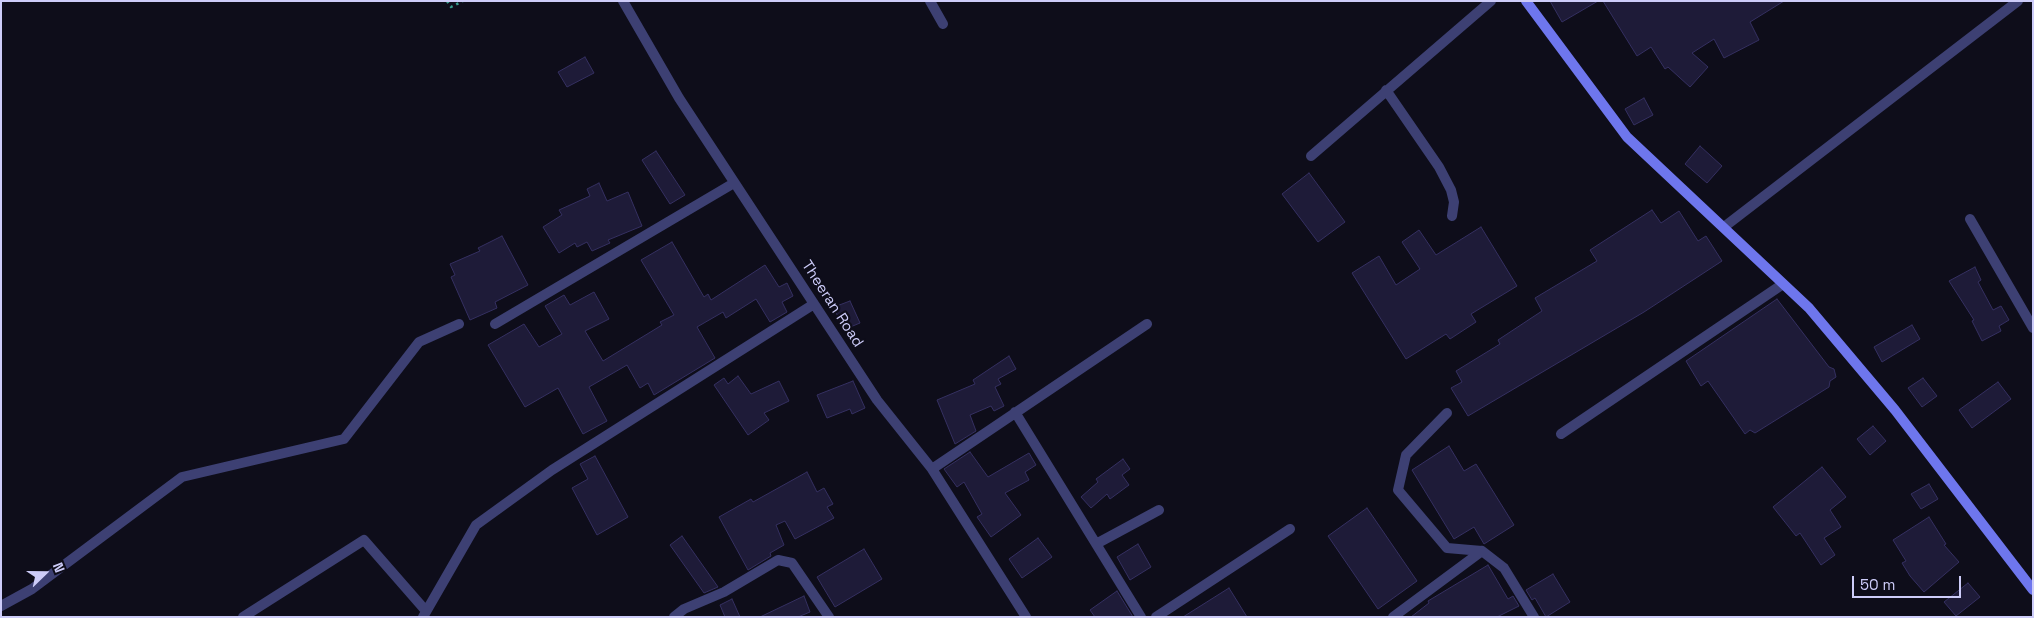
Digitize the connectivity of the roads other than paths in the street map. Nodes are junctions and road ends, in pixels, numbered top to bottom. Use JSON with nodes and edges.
{"nodes":[{"id":1,"x":623,"y":1,"type":"edge"},
{"id":2,"x":930,"y":1,"type":"edge"},
{"id":3,"x":1491,"y":1,"type":"edge"},
{"id":4,"x":1526,"y":1,"type":"edge"},
{"id":5,"x":2018,"y":1,"type":"edge"},
{"id":6,"x":943,"y":24,"type":"dead end"},
{"id":7,"x":1386,"y":90,"type":"junction"},
{"id":8,"x":1311,"y":156,"type":"dead end"},
{"id":9,"x":734,"y":183,"type":"junction"},
{"id":10,"x":1452,"y":216,"type":"dead end"},
{"id":11,"x":1970,"y":219,"type":"dead end"},
{"id":12,"x":1724,"y":227,"type":"junction"},
{"id":13,"x":1783,"y":284,"type":"junction"},
{"id":14,"x":814,"y":304,"type":"junction"},
{"id":15,"x":459,"y":324,"type":"dead end"},
{"id":16,"x":495,"y":324,"type":"dead end"},
{"id":17,"x":1147,"y":324,"type":"dead end"},
{"id":18,"x":2033,"y":328,"type":"edge"},
{"id":19,"x":1015,"y":412,"type":"junction"},
{"id":20,"x":1447,"y":413,"type":"dead end"},
{"id":21,"x":1561,"y":434,"type":"dead end"},
{"id":22,"x":932,"y":469,"type":"junction"},
{"id":23,"x":1160,"y":510,"type":"dead end"},
{"id":24,"x":1290,"y":529,"type":"dead end"},
{"id":25,"x":1096,"y":544,"type":"junction"},
{"id":26,"x":1482,"y":551,"type":"junction"},
{"id":27,"x":2033,"y":590,"type":"edge"},
{"id":28,"x":1,"y":606,"type":"edge"},
{"id":29,"x":425,"y":614,"type":"edge"},
{"id":30,"x":243,"y":617,"type":"edge"},
{"id":31,"x":674,"y":617,"type":"edge"},
{"id":32,"x":829,"y":617,"type":"edge"},
{"id":33,"x":1026,"y":617,"type":"edge"},
{"id":34,"x":1141,"y":617,"type":"edge"},
{"id":35,"x":1156,"y":617,"type":"edge"},
{"id":36,"x":1393,"y":617,"type":"edge"},
{"id":37,"x":1534,"y":617,"type":"edge"}],
"edges":[{"from":1,"to":9,"type":"street","name":"Theeran Road"},
{"from":2,"to":6,"type":"street"},
{"from":3,"to":7,"type":"street"},
{"from":4,"to":12,"type":"street"},
{"from":5,"to":12,"type":"street"},
{"from":7,"to":8,"type":"street"},
{"from":7,"to":10,"type":"street"},
{"from":9,"to":14,"type":"street","name":"Theeran Road"},
{"from":9,"to":16,"type":"street"},
{"from":11,"to":18,"type":"street"},
{"from":12,"to":13,"type":"street"},
{"from":13,"to":21,"type":"street"},
{"from":13,"to":27,"type":"street"},
{"from":14,"to":22,"type":"street","name":"Theeran Road"},
{"from":14,"to":29,"type":"street"},
{"from":15,"to":28,"type":"street"},
{"from":17,"to":19,"type":"street"},
{"from":19,"to":22,"type":"street"},
{"from":19,"to":25,"type":"street"},
{"from":20,"to":26,"type":"street"},
{"from":22,"to":33,"type":"street","name":"Theeran Road"},
{"from":23,"to":25,"type":"street"},
{"from":24,"to":35,"type":"street"},
{"from":25,"to":34,"type":"street"},
{"from":26,"to":36,"type":"street"},
{"from":26,"to":37,"type":"street"},
{"from":29,"to":30,"type":"street"},
{"from":31,"to":32,"type":"street"}]}
